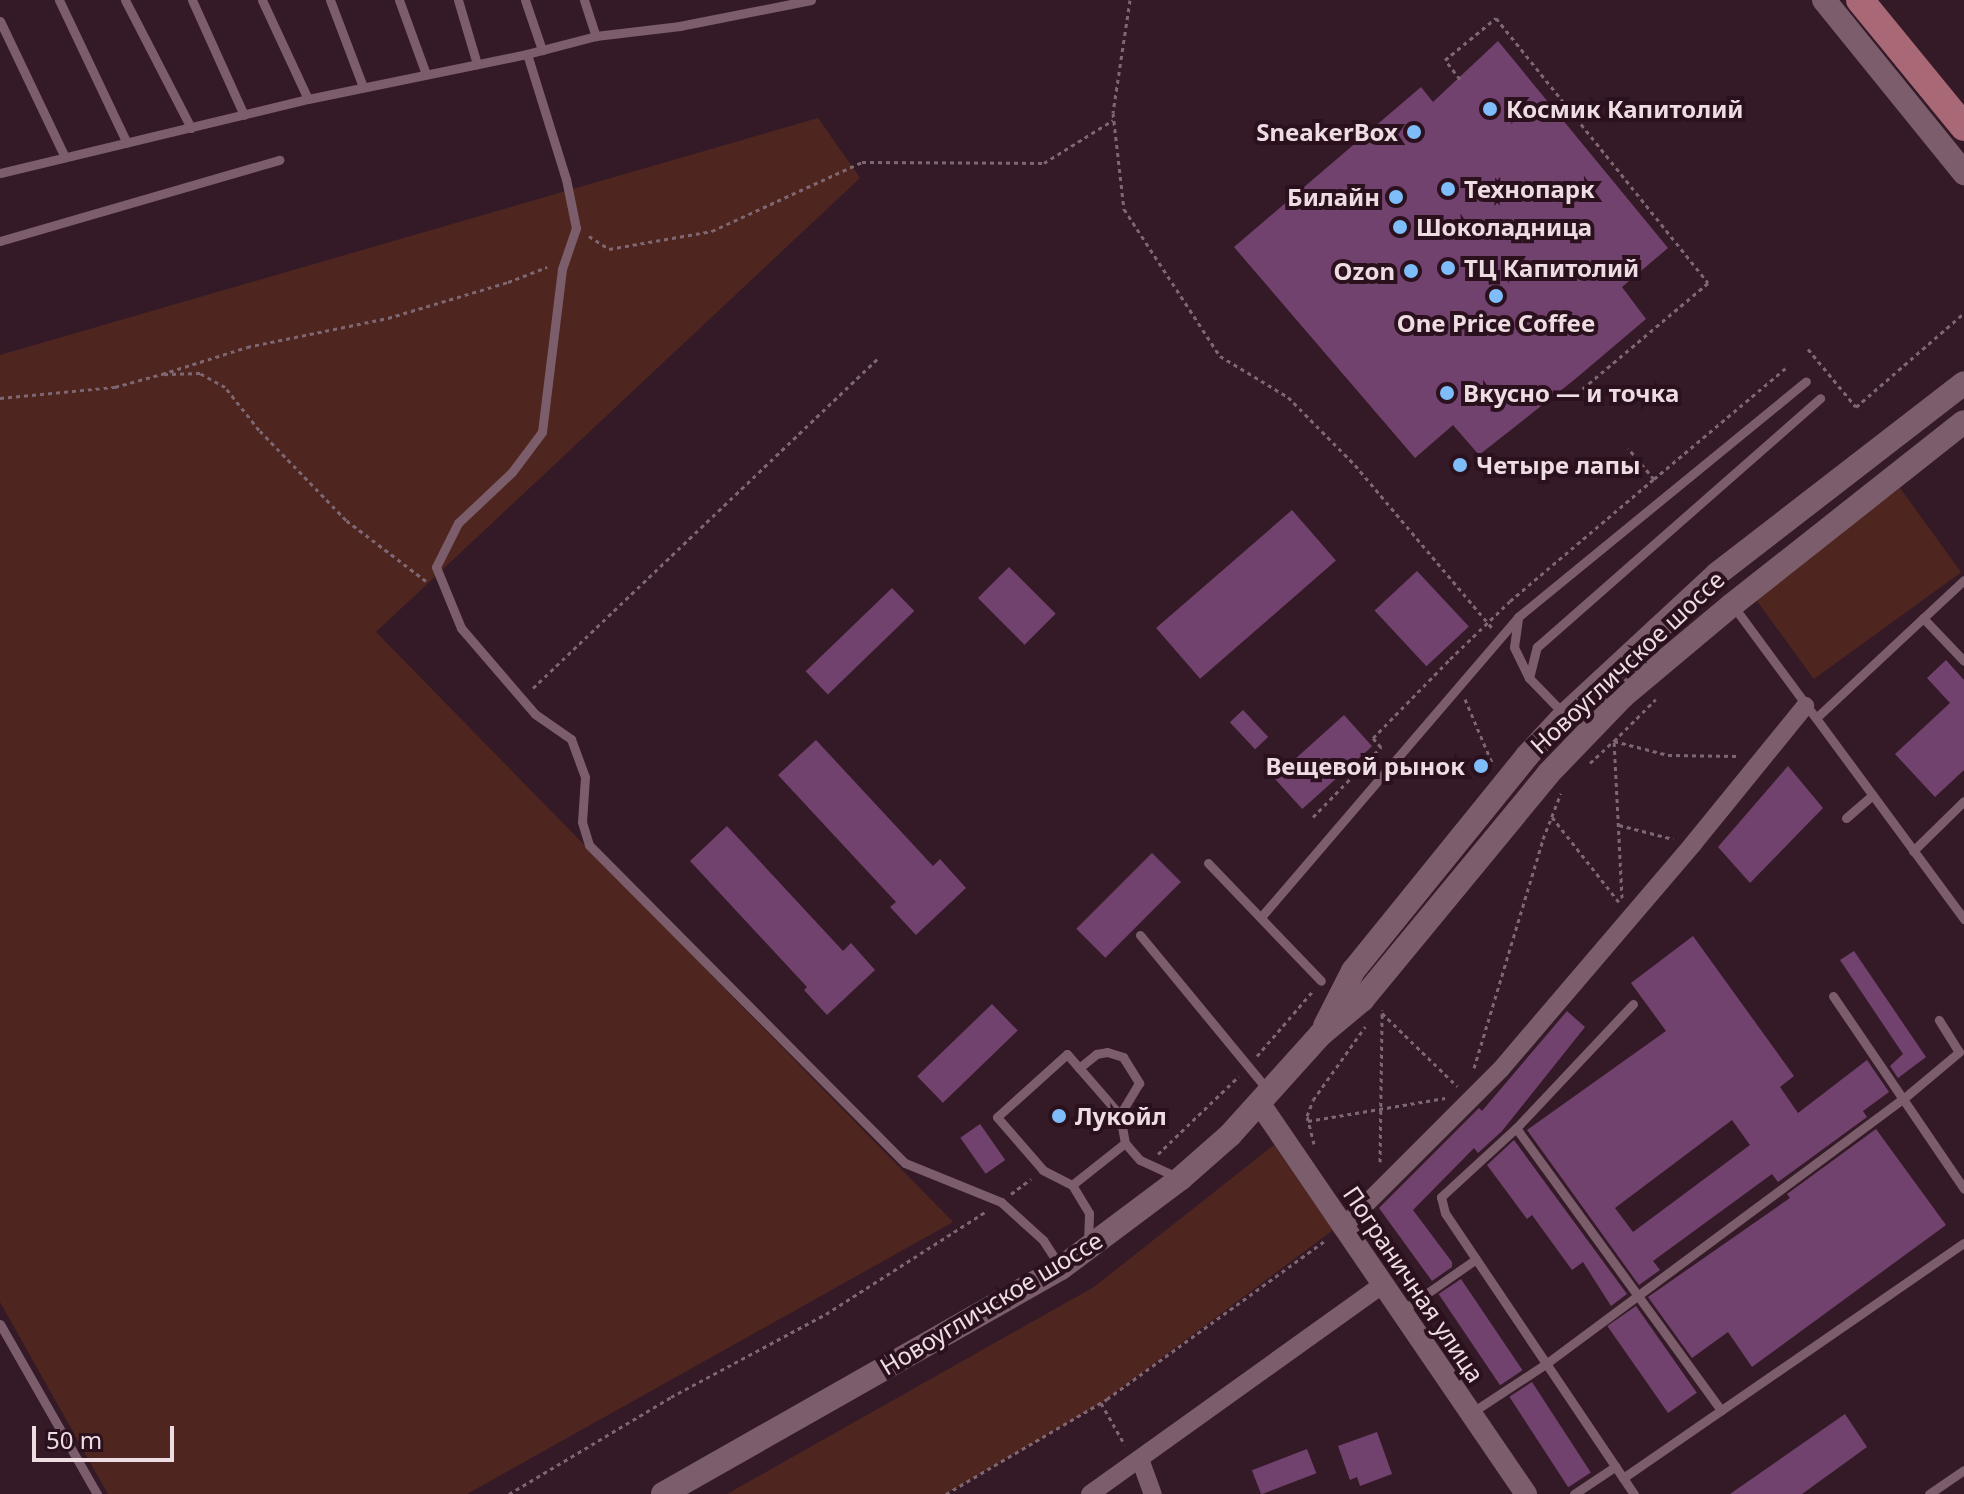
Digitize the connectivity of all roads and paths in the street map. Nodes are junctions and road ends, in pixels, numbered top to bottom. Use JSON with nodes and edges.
{"nodes":[{"id":1,"x":59,"y":0,"type":"edge"},
{"id":2,"x":125,"y":0,"type":"edge"},
{"id":3,"x":192,"y":0,"type":"edge"},
{"id":4,"x":262,"y":0,"type":"edge"},
{"id":5,"x":330,"y":0,"type":"edge"},
{"id":6,"x":399,"y":0,"type":"edge"},
{"id":7,"x":458,"y":0,"type":"edge"},
{"id":8,"x":525,"y":0,"type":"edge"},
{"id":9,"x":584,"y":0,"type":"edge"},
{"id":10,"x":811,"y":0,"type":"edge"},
{"id":11,"x":1130,"y":0,"type":"edge"},
{"id":12,"x":1824,"y":0,"type":"edge"},
{"id":13,"x":1860,"y":0,"type":"edge"},
{"id":14,"x":0,"y":21,"type":"edge"},
{"id":15,"x":596,"y":36,"type":"junction"},
{"id":16,"x":542,"y":50,"type":"junction"},
{"id":17,"x":527,"y":54,"type":"junction"},
{"id":18,"x":477,"y":64,"type":"junction"},
{"id":19,"x":426,"y":74,"type":"junction"},
{"id":20,"x":1460,"y":79,"type":"dead end"},
{"id":21,"x":363,"y":87,"type":"junction"},
{"id":22,"x":308,"y":99,"type":"junction"},
{"id":23,"x":244,"y":115,"type":"junction"},
{"id":24,"x":1114,"y":120,"type":"junction"},
{"id":25,"x":1964,"y":127,"type":"edge"},
{"id":26,"x":191,"y":128,"type":"junction"},
{"id":27,"x":127,"y":143,"type":"junction"},
{"id":28,"x":65,"y":157,"type":"junction"},
{"id":29,"x":279,"y":160,"type":"dead end"},
{"id":30,"x":0,"y":173,"type":"edge"},
{"id":31,"x":1964,"y":173,"type":"edge"},
{"id":32,"x":576,"y":228,"type":"junction"},
{"id":33,"x":0,"y":241,"type":"edge"},
{"id":34,"x":565,"y":259,"type":"junction"},
{"id":35,"x":1964,"y":313,"type":"edge"},
{"id":36,"x":1808,"y":349,"type":"dead end"},
{"id":37,"x":877,"y":359,"type":"dead end"},
{"id":38,"x":1786,"y":368,"type":"dead end"},
{"id":39,"x":162,"y":374,"type":"junction"},
{"id":40,"x":1806,"y":381,"type":"dead end"},
{"id":41,"x":1964,"y":383,"type":"edge"},
{"id":42,"x":1582,"y":389,"type":"dead end"},
{"id":43,"x":0,"y":398,"type":"edge"},
{"id":44,"x":1820,"y":398,"type":"dead end"},
{"id":45,"x":1964,"y":422,"type":"edge"},
{"id":46,"x":1628,"y":448,"type":"dead end"},
{"id":47,"x":1654,"y":479,"type":"junction"},
{"id":48,"x":1964,"y":580,"type":"edge"},
{"id":49,"x":449,"y":598,"type":"junction"},
{"id":50,"x":1732,"y":605,"type":"junction"},
{"id":51,"x":1518,"y":617,"type":"junction"},
{"id":52,"x":1923,"y":618,"type":"junction"},
{"id":53,"x":1488,"y":623,"type":"junction"},
{"id":54,"x":1500,"y":637,"type":"junction"},
{"id":55,"x":1964,"y":661,"type":"edge"},
{"id":56,"x":1529,"y":678,"type":"junction"},
{"id":57,"x":1464,"y":696,"type":"dead end"},
{"id":58,"x":522,"y":699,"type":"junction"},
{"id":59,"x":1656,"y":699,"type":"dead end"},
{"id":60,"x":1810,"y":712,"type":"junction"},
{"id":61,"x":1565,"y":715,"type":"junction"},
{"id":62,"x":1614,"y":741,"type":"junction"},
{"id":63,"x":1763,"y":757,"type":"junction"},
{"id":64,"x":1495,"y":769,"type":"dead end"},
{"id":65,"x":1562,"y":789,"type":"dead end"},
{"id":66,"x":1872,"y":795,"type":"junction"},
{"id":67,"x":1964,"y":801,"type":"edge"},
{"id":68,"x":1313,"y":817,"type":"dead end"},
{"id":69,"x":1552,"y":817,"type":"junction"},
{"id":70,"x":1846,"y":818,"type":"dead end"},
{"id":71,"x":1619,"y":825,"type":"junction"},
{"id":72,"x":1693,"y":844,"type":"junction"},
{"id":73,"x":1913,"y":851,"type":"junction"},
{"id":74,"x":1208,"y":863,"type":"dead end"},
{"id":75,"x":1261,"y":917,"type":"junction"},
{"id":76,"x":1964,"y":919,"type":"edge"},
{"id":77,"x":1140,"y":935,"type":"dead end"},
{"id":78,"x":1321,"y":981,"type":"dead end"},
{"id":79,"x":1833,"y":996,"type":"dead end"},
{"id":80,"x":1633,"y":1004,"type":"dead end"},
{"id":81,"x":1381,"y":1011,"type":"junction"},
{"id":82,"x":1939,"y":1020,"type":"dead end"},
{"id":83,"x":1320,"y":1035,"type":"junction"},
{"id":84,"x":1079,"y":1068,"type":"junction"},
{"id":85,"x":1474,"y":1069,"type":"dead end"},
{"id":86,"x":1466,"y":1095,"type":"dead end"},
{"id":87,"x":1451,"y":1097,"type":"dead end"},
{"id":88,"x":1264,"y":1098,"type":"junction"},
{"id":89,"x":1903,"y":1099,"type":"junction"},
{"id":90,"x":1380,"y":1109,"type":"junction"},
{"id":91,"x":1120,"y":1115,"type":"junction"},
{"id":92,"x":1308,"y":1121,"type":"junction"},
{"id":93,"x":1516,"y":1128,"type":"junction"},
{"id":94,"x":1125,"y":1143,"type":"junction"},
{"id":95,"x":1318,"y":1154,"type":"dead end"},
{"id":96,"x":1380,"y":1168,"type":"dead end"},
{"id":97,"x":1043,"y":1170,"type":"junction"},
{"id":98,"x":1180,"y":1179,"type":"junction"},
{"id":99,"x":1072,"y":1185,"type":"junction"},
{"id":100,"x":1964,"y":1189,"type":"edge"},
{"id":101,"x":1001,"y":1202,"type":"junction"},
{"id":102,"x":1342,"y":1228,"type":"junction"},
{"id":103,"x":1964,"y":1243,"type":"edge"},
{"id":104,"x":1088,"y":1251,"type":"junction"},
{"id":105,"x":1476,"y":1259,"type":"junction"},
{"id":106,"x":1061,"y":1268,"type":"junction"},
{"id":107,"x":1381,"y":1286,"type":"junction"},
{"id":108,"x":1639,"y":1294,"type":"junction"},
{"id":109,"x":1400,"y":1312,"type":"junction"},
{"id":110,"x":0,"y":1324,"type":"edge"},
{"id":111,"x":1547,"y":1363,"type":"junction"},
{"id":112,"x":1101,"y":1403,"type":"junction"},
{"id":113,"x":1721,"y":1410,"type":"junction"},
{"id":114,"x":1471,"y":1413,"type":"junction"},
{"id":115,"x":1137,"y":1461,"type":"junction"},
{"id":116,"x":1616,"y":1466,"type":"junction"},
{"id":117,"x":1964,"y":1470,"type":"edge"},
{"id":118,"x":1623,"y":1478,"type":"junction"},
{"id":119,"x":97,"y":1494,"type":"edge"},
{"id":120,"x":509,"y":1494,"type":"edge"},
{"id":121,"x":663,"y":1494,"type":"edge"},
{"id":122,"x":946,"y":1494,"type":"edge"},
{"id":123,"x":1090,"y":1494,"type":"edge"},
{"id":124,"x":1153,"y":1494,"type":"edge"},
{"id":125,"x":1526,"y":1494,"type":"edge"},
{"id":126,"x":1574,"y":1494,"type":"edge"},
{"id":127,"x":1634,"y":1494,"type":"edge"},
{"id":128,"x":1929,"y":1494,"type":"edge"}],
"edges":[{"from":1,"to":27,"type":"lane"},
{"from":2,"to":26,"type":"lane"},
{"from":3,"to":23,"type":"lane"},
{"from":4,"to":22,"type":"lane"},
{"from":5,"to":21,"type":"lane"},
{"from":6,"to":19,"type":"lane"},
{"from":7,"to":18,"type":"lane"},
{"from":8,"to":16,"type":"lane"},
{"from":9,"to":15,"type":"lane"},
{"from":10,"to":15,"type":"lane"},
{"from":11,"to":24,"type":"path"},
{"from":12,"to":31,"type":"main road"},
{"from":13,"to":25,"type":"main road"},
{"from":14,"to":28,"type":"lane"},
{"from":15,"to":16,"type":"lane"},
{"from":16,"to":17,"type":"lane"},
{"from":17,"to":18,"type":"lane"},
{"from":17,"to":32,"type":"lane"},
{"from":18,"to":19,"type":"lane"},
{"from":19,"to":21,"type":"lane"},
{"from":20,"to":42,"type":"path"},
{"from":21,"to":22,"type":"lane"},
{"from":22,"to":23,"type":"lane"},
{"from":23,"to":26,"type":"lane"},
{"from":24,"to":32,"type":"path"},
{"from":24,"to":53,"type":"path"},
{"from":26,"to":27,"type":"lane"},
{"from":27,"to":28,"type":"lane"},
{"from":28,"to":30,"type":"lane"},
{"from":29,"to":33,"type":"lane"},
{"from":32,"to":34,"type":"lane"},
{"from":34,"to":39,"type":"path"},
{"from":34,"to":49,"type":"lane"},
{"from":35,"to":36,"type":"path"},
{"from":37,"to":58,"type":"path"},
{"from":38,"to":47,"type":"path"},
{"from":39,"to":43,"type":"path"},
{"from":39,"to":49,"type":"path"},
{"from":40,"to":51,"type":"lane"},
{"from":41,"to":61,"type":"main road","name":"Новоугличское шоссе"},
{"from":44,"to":56,"type":"lane"},
{"from":45,"to":50,"type":"main road","name":"Новоугличское шоссе"},
{"from":46,"to":47,"type":"path"},
{"from":47,"to":53,"type":"path"},
{"from":48,"to":52,"type":"lane"},
{"from":49,"to":58,"type":"lane"},
{"from":50,"to":60,"type":"lane"},
{"from":50,"to":83,"type":"main road","name":"Новоугличское шоссе"},
{"from":51,"to":54,"type":"lane"},
{"from":51,"to":56,"type":"lane"},
{"from":52,"to":55,"type":"lane"},
{"from":52,"to":60,"type":"lane"},
{"from":53,"to":54,"type":"path"},
{"from":53,"to":68,"type":"path"},
{"from":54,"to":75,"type":"lane"},
{"from":56,"to":61,"type":"lane"},
{"from":57,"to":64,"type":"path"},
{"from":58,"to":101,"type":"lane"},
{"from":59,"to":62,"type":"path"},
{"from":60,"to":63,"type":"street"},
{"from":60,"to":66,"type":"lane"},
{"from":61,"to":83,"type":"main road","name":"Новоугличское шоссе"},
{"from":62,"to":63,"type":"path"},
{"from":62,"to":71,"type":"path"},
{"from":63,"to":72,"type":"street"},
{"from":65,"to":69,"type":"path"},
{"from":66,"to":70,"type":"lane"},
{"from":66,"to":73,"type":"lane"},
{"from":67,"to":73,"type":"lane"},
{"from":69,"to":71,"type":"path"},
{"from":69,"to":85,"type":"path"},
{"from":71,"to":72,"type":"path"},
{"from":72,"to":102,"type":"street"},
{"from":73,"to":76,"type":"lane"},
{"from":74,"to":75,"type":"lane"},
{"from":75,"to":78,"type":"lane"},
{"from":77,"to":88,"type":"lane"},
{"from":79,"to":89,"type":"lane"},
{"from":80,"to":93,"type":"lane"},
{"from":81,"to":86,"type":"path"},
{"from":81,"to":90,"type":"path"},
{"from":81,"to":92,"type":"path"},
{"from":82,"to":89,"type":"lane"},
{"from":83,"to":88,"type":"main road","name":"Новоугличское шоссе"},
{"from":84,"to":91,"type":"lane"},
{"from":84,"to":91,"type":"lane"},
{"from":84,"to":97,"type":"lane"},
{"from":87,"to":90,"type":"path"},
{"from":88,"to":98,"type":"main road","name":"Новоугличское шоссе"},
{"from":88,"to":102,"type":"street","name":"Пограничная улица"},
{"from":89,"to":100,"type":"lane"},
{"from":89,"to":108,"type":"lane"},
{"from":90,"to":92,"type":"path"},
{"from":90,"to":96,"type":"path"},
{"from":91,"to":94,"type":"lane"},
{"from":92,"to":95,"type":"path"},
{"from":93,"to":105,"type":"lane"},
{"from":93,"to":108,"type":"lane"},
{"from":94,"to":98,"type":"lane"},
{"from":94,"to":99,"type":"lane"},
{"from":97,"to":99,"type":"lane"},
{"from":97,"to":101,"type":"path"},
{"from":98,"to":104,"type":"main road","name":"Новоугличское шоссе"},
{"from":99,"to":104,"type":"lane"},
{"from":101,"to":106,"type":"lane"},
{"from":101,"to":120,"type":"path"},
{"from":102,"to":107,"type":"street","name":"Пограничная улица"},
{"from":102,"to":112,"type":"path"},
{"from":103,"to":113,"type":"lane"},
{"from":104,"to":106,"type":"main road","name":"Новоугличское шоссе"},
{"from":105,"to":109,"type":"lane"},
{"from":105,"to":111,"type":"lane"},
{"from":106,"to":121,"type":"main road","name":"Новоугличское шоссе"},
{"from":107,"to":109,"type":"street","name":"Пограничная улица"},
{"from":107,"to":115,"type":"street"},
{"from":108,"to":111,"type":"lane"},
{"from":108,"to":113,"type":"lane"},
{"from":109,"to":114,"type":"street","name":"Пограничная улица"},
{"from":110,"to":119,"type":"lane"},
{"from":111,"to":114,"type":"lane"},
{"from":111,"to":116,"type":"lane"},
{"from":112,"to":115,"type":"path"},
{"from":112,"to":122,"type":"path"},
{"from":113,"to":118,"type":"lane"},
{"from":114,"to":125,"type":"street","name":"Пограничная улица"},
{"from":115,"to":123,"type":"street"},
{"from":115,"to":124,"type":"street"},
{"from":116,"to":118,"type":"lane"},
{"from":116,"to":126,"type":"lane"},
{"from":117,"to":128,"type":"lane"},
{"from":118,"to":127,"type":"lane"}]}
